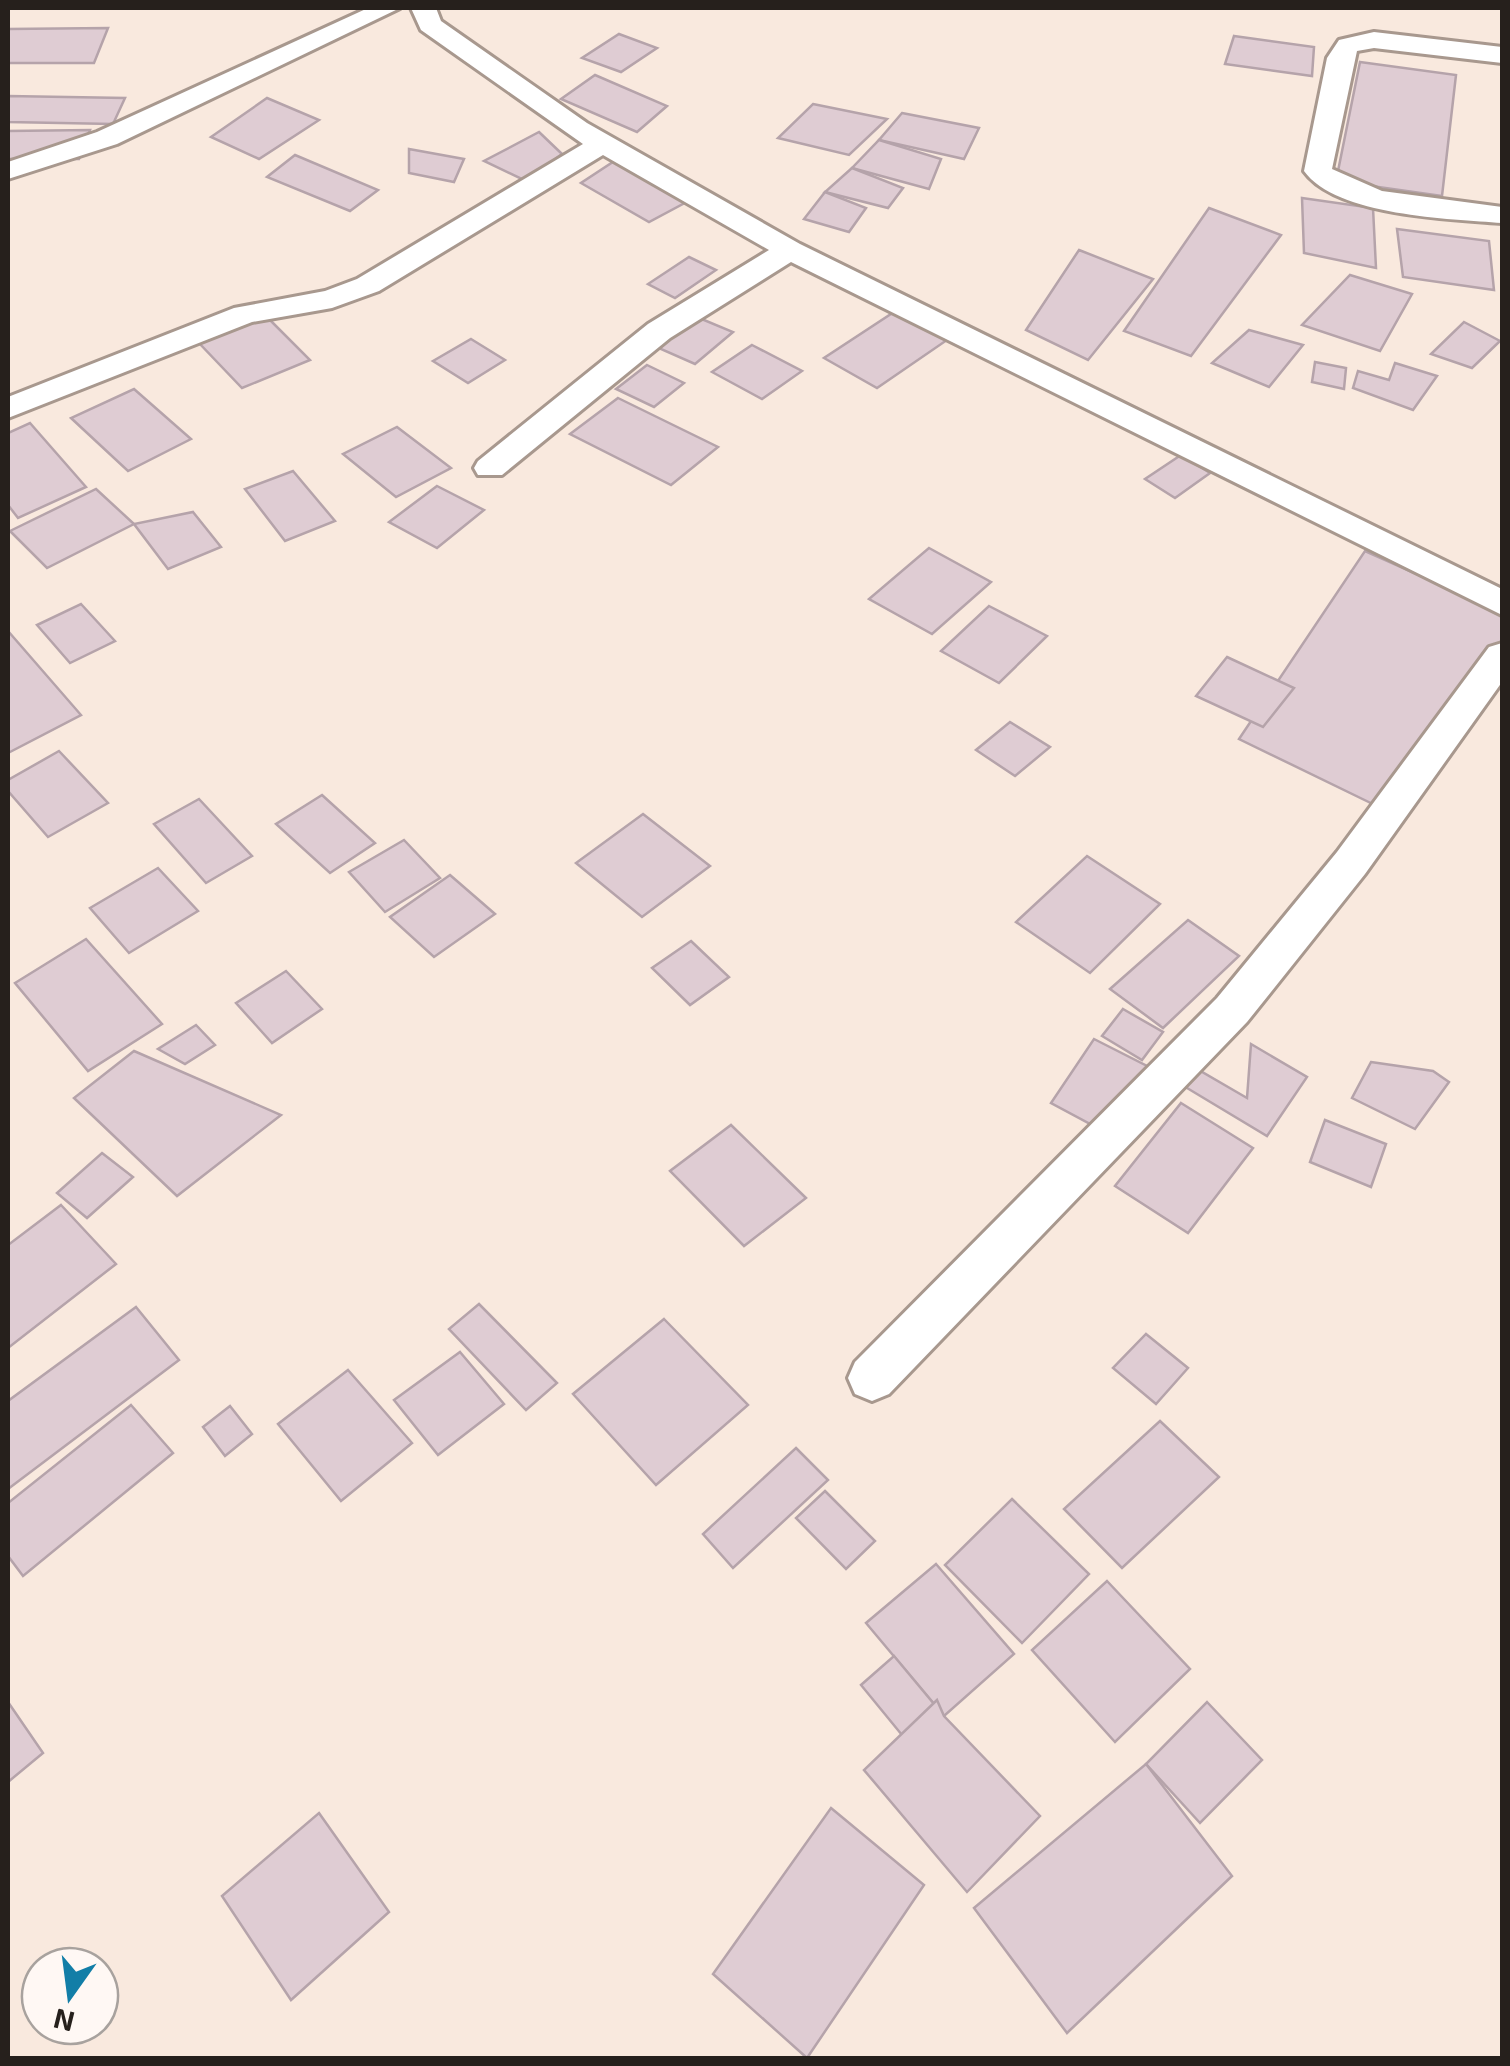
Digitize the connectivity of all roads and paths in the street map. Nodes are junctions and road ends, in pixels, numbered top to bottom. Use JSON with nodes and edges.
{"nodes":[{"id":1,"x":387,"y":8,"type":"edge"},
{"id":2,"x":424,"y":8,"type":"edge"},
{"id":3,"x":1502,"y":55,"type":"edge"},
{"id":4,"x":603,"y":143,"type":"junction"},
{"id":5,"x":8,"y":171,"type":"edge"},
{"id":6,"x":1502,"y":214,"type":"edge"},
{"id":7,"x":790,"y":250,"type":"junction"},
{"id":8,"x":8,"y":408,"type":"edge"},
{"id":9,"x":490,"y":468,"type":"dead end"},
{"id":10,"x":1502,"y":603,"type":"edge"},
{"id":11,"x":1502,"y":656,"type":"edge"},
{"id":12,"x":872,"y":1378,"type":"dead end"}],
"edges":[{"from":1,"to":5,"type":"street"},
{"from":2,"to":4,"type":"street"},
{"from":3,"to":6,"type":"street"},
{"from":4,"to":7,"type":"street"},
{"from":4,"to":8,"type":"street"},
{"from":7,"to":9,"type":"street"},
{"from":7,"to":10,"type":"street"},
{"from":11,"to":12,"type":"street"}]}
